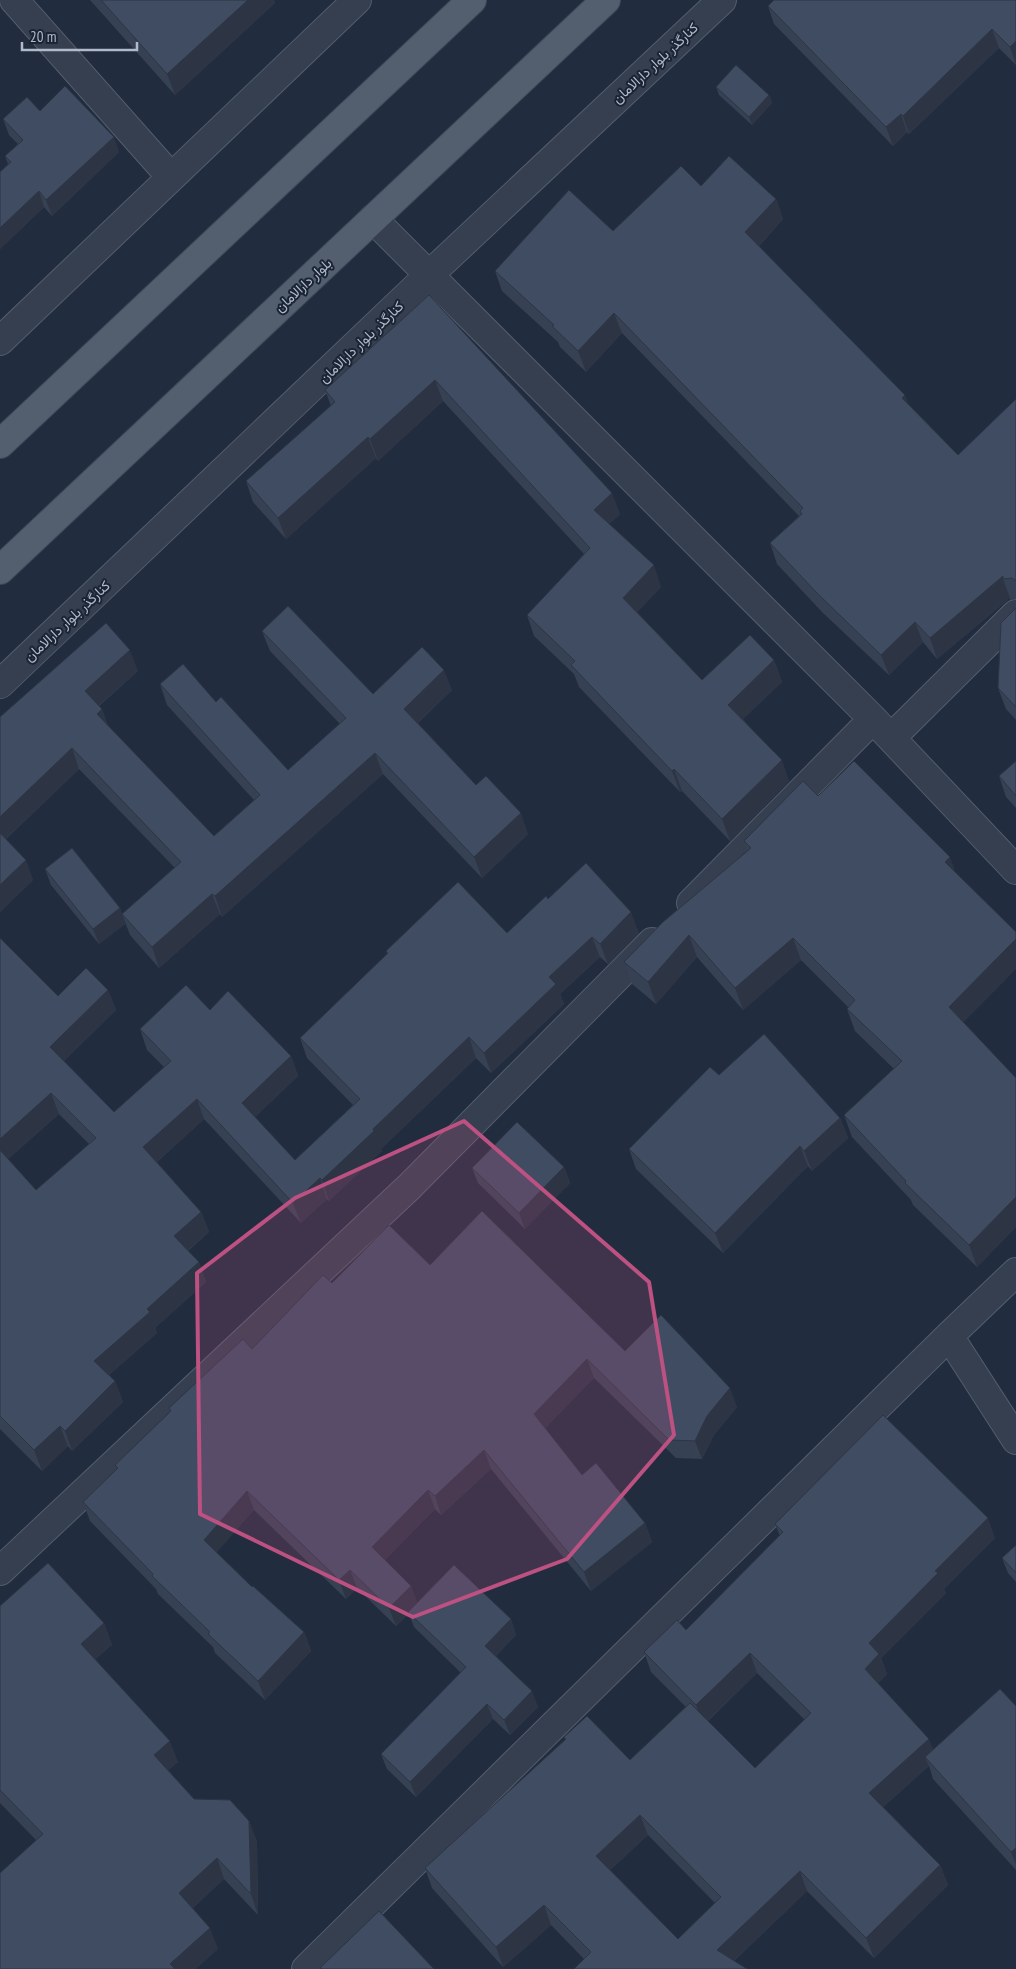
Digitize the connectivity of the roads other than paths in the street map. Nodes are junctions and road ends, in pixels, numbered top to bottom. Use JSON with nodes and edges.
{"nodes":[{"id":1,"x":14,"y":0,"type":"edge"},
{"id":2,"x":357,"y":0,"type":"edge"},
{"id":3,"x":472,"y":0,"type":"edge"},
{"id":4,"x":606,"y":0,"type":"edge"},
{"id":5,"x":722,"y":0,"type":"edge"},
{"id":6,"x":171,"y":177,"type":"junction"},
{"id":7,"x":373,"y":219,"type":"junction"},
{"id":8,"x":430,"y":275,"type":"junction"},
{"id":9,"x":0,"y":340,"type":"edge"},
{"id":10,"x":0,"y":444,"type":"edge"},
{"id":11,"x":0,"y":570,"type":"edge"},
{"id":12,"x":1016,"y":614,"type":"edge"},
{"id":13,"x":0,"y":684,"type":"edge"},
{"id":14,"x":882,"y":729,"type":"junction"},
{"id":15,"x":1016,"y":870,"type":"edge"},
{"id":16,"x":1016,"y":1272,"type":"edge"},
{"id":17,"x":948,"y":1336,"type":"junction"},
{"id":18,"x":1016,"y":1440,"type":"edge"},
{"id":19,"x":0,"y":1571,"type":"edge"},
{"id":20,"x":306,"y":1969,"type":"edge"}],
"edges":[{"from":1,"to":6,"type":"street"},
{"from":2,"to":6,"type":"street"},
{"from":3,"to":10,"type":"main road"},
{"from":4,"to":7,"type":"main road","name":"بلوار دارالامان"},
{"from":5,"to":8,"type":"street","name":"کنارگذر بلوار دارالامان"},
{"from":6,"to":9,"type":"street"},
{"from":7,"to":8,"type":"street"},
{"from":7,"to":11,"type":"main road","name":"بلوار دارالامان"},
{"from":8,"to":13,"type":"street","name":"کنارگذر بلوار دارالامان"},
{"from":8,"to":14,"type":"street"},
{"from":12,"to":14,"type":"street"},
{"from":14,"to":15,"type":"street"},
{"from":14,"to":19,"type":"street"},
{"from":16,"to":17,"type":"street"},
{"from":17,"to":18,"type":"street"},
{"from":17,"to":20,"type":"street"}]}
